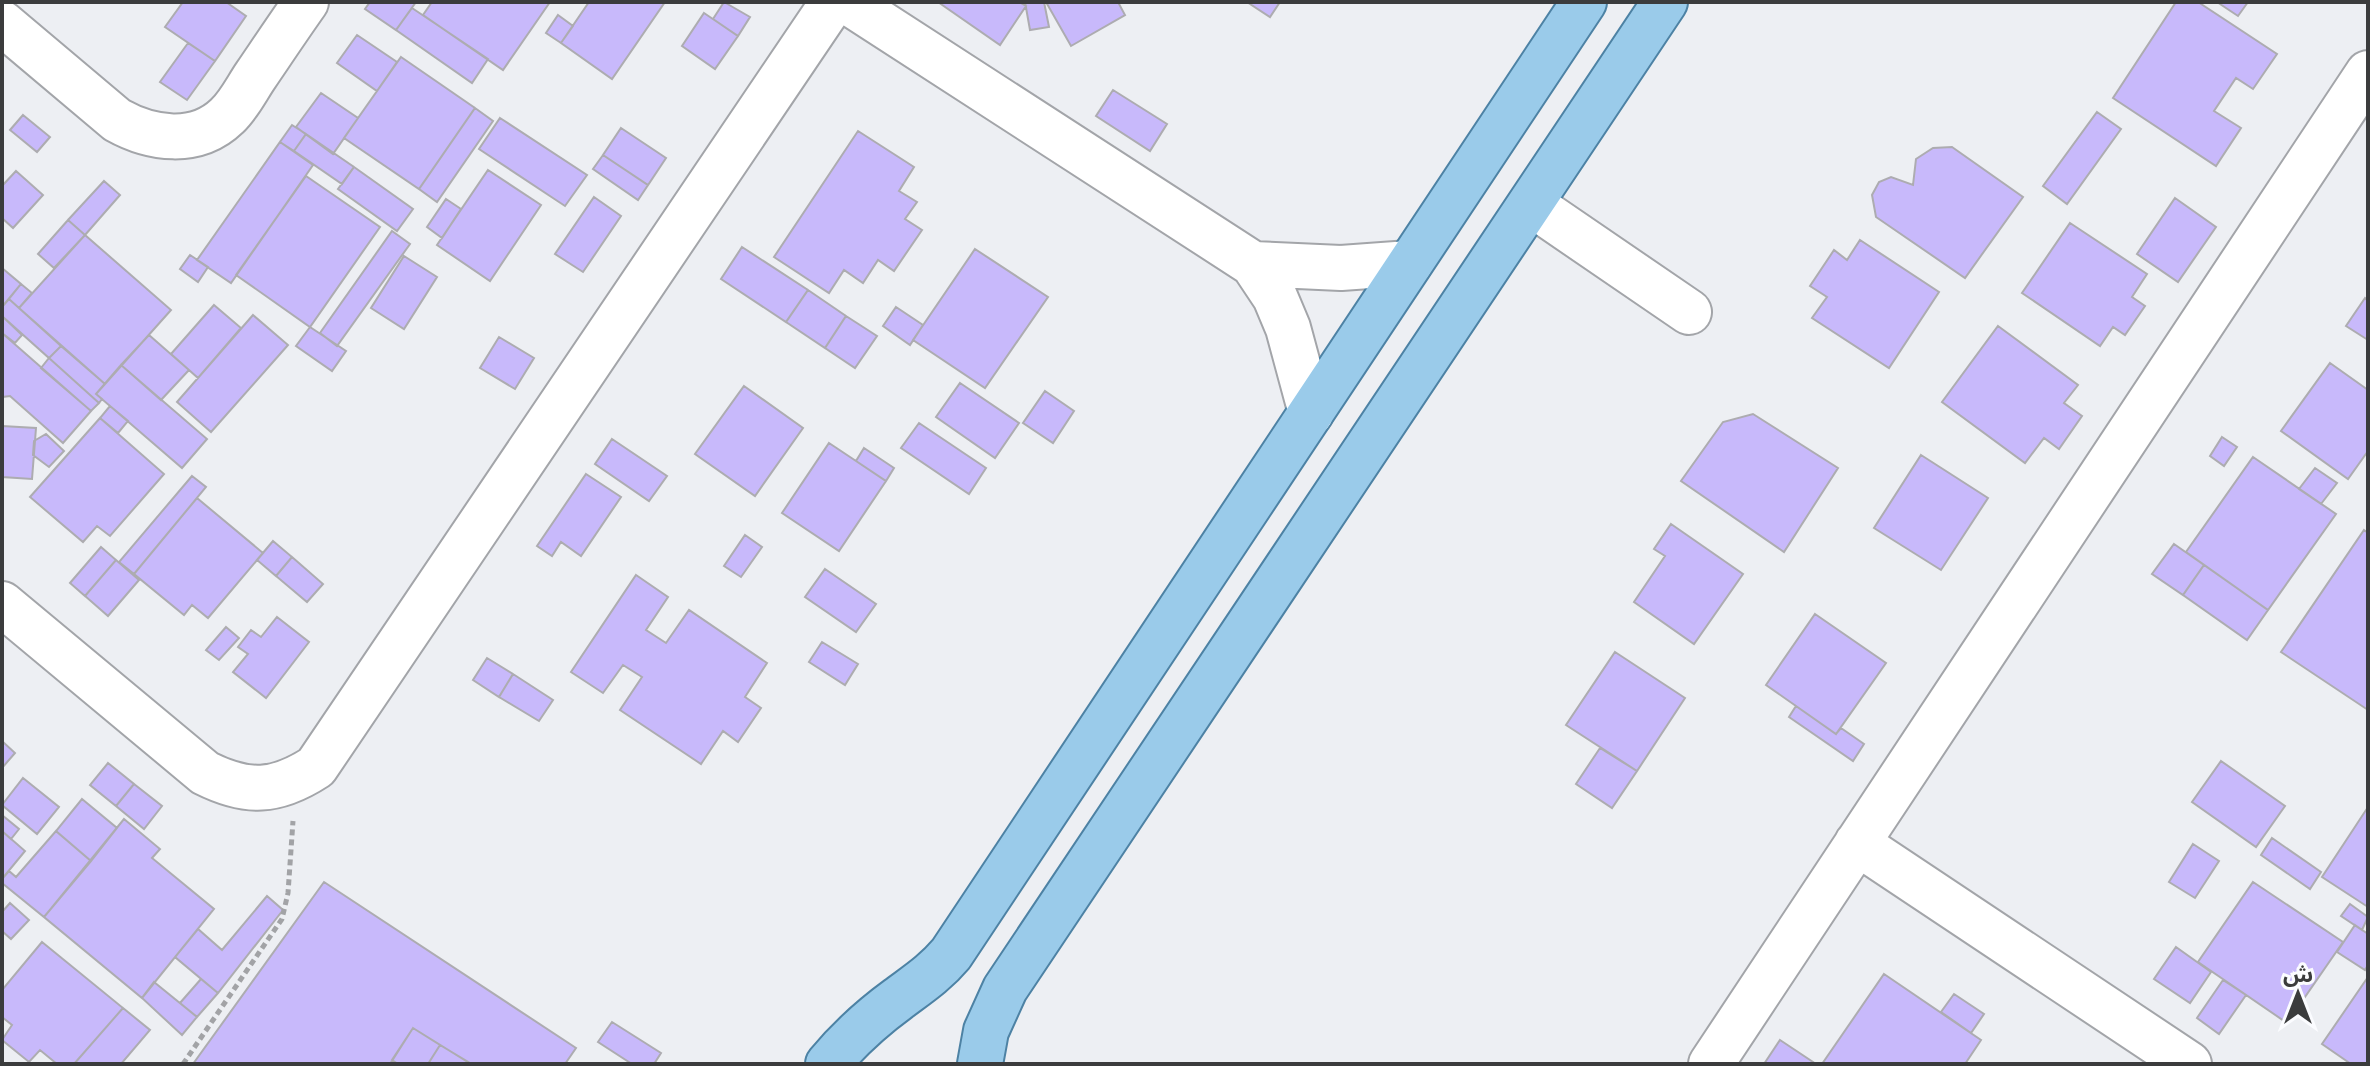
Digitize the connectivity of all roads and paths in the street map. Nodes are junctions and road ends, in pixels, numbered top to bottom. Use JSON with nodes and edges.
{"nodes":[{"id":1,"x":833,"y":2,"type":"edge"},
{"id":2,"x":848,"y":2,"type":"edge"},
{"id":3,"x":1584,"y":2,"type":"edge"},
{"id":4,"x":1665,"y":2,"type":"edge"},
{"id":5,"x":300,"y":4,"type":"edge"},
{"id":6,"x":12,"y":17,"type":"edge"},
{"id":7,"x":2368,"y":73,"type":"edge"},
{"id":8,"x":1531,"y":204,"type":"junction"},
{"id":9,"x":1410,"y":263,"type":"junction"},
{"id":10,"x":1253,"y":264,"type":"junction"},
{"id":11,"x":1689,"y":312,"type":"dead end"},
{"id":12,"x":1311,"y":413,"type":"junction"},
{"id":13,"x":2,"y":604,"type":"edge"},
{"id":14,"x":296,"y":780,"type":"junction"},
{"id":15,"x":1857,"y":843,"type":"junction"},
{"id":16,"x":938,"y":970,"type":"junction"},
{"id":17,"x":994,"y":1009,"type":"junction"},
{"id":18,"x":2184,"y":1063,"type":"edge"},
{"id":19,"x":183,"y":1064,"type":"edge"},
{"id":20,"x":828,"y":1064,"type":"edge"},
{"id":21,"x":980,"y":1064,"type":"edge"},
{"id":22,"x":1711,"y":1064,"type":"edge"}],
"edges":[{"from":1,"to":14,"type":"street"},
{"from":2,"to":10,"type":"street"},
{"from":3,"to":9,"type":"main road"},
{"from":4,"to":8,"type":"main road"},
{"from":5,"to":6,"type":"street"},
{"from":7,"to":15,"type":"street"},
{"from":8,"to":11,"type":"street"},
{"from":8,"to":17,"type":"main road"},
{"from":9,"to":10,"type":"street"},
{"from":9,"to":12,"type":"main road"},
{"from":10,"to":12,"type":"street"},
{"from":12,"to":16,"type":"main road"},
{"from":13,"to":14,"type":"street"},
{"from":14,"to":19,"type":"path"},
{"from":15,"to":18,"type":"street"},
{"from":15,"to":22,"type":"street"},
{"from":16,"to":17,"type":"main road"},
{"from":16,"to":20,"type":"main road"},
{"from":17,"to":21,"type":"main road"}]}
